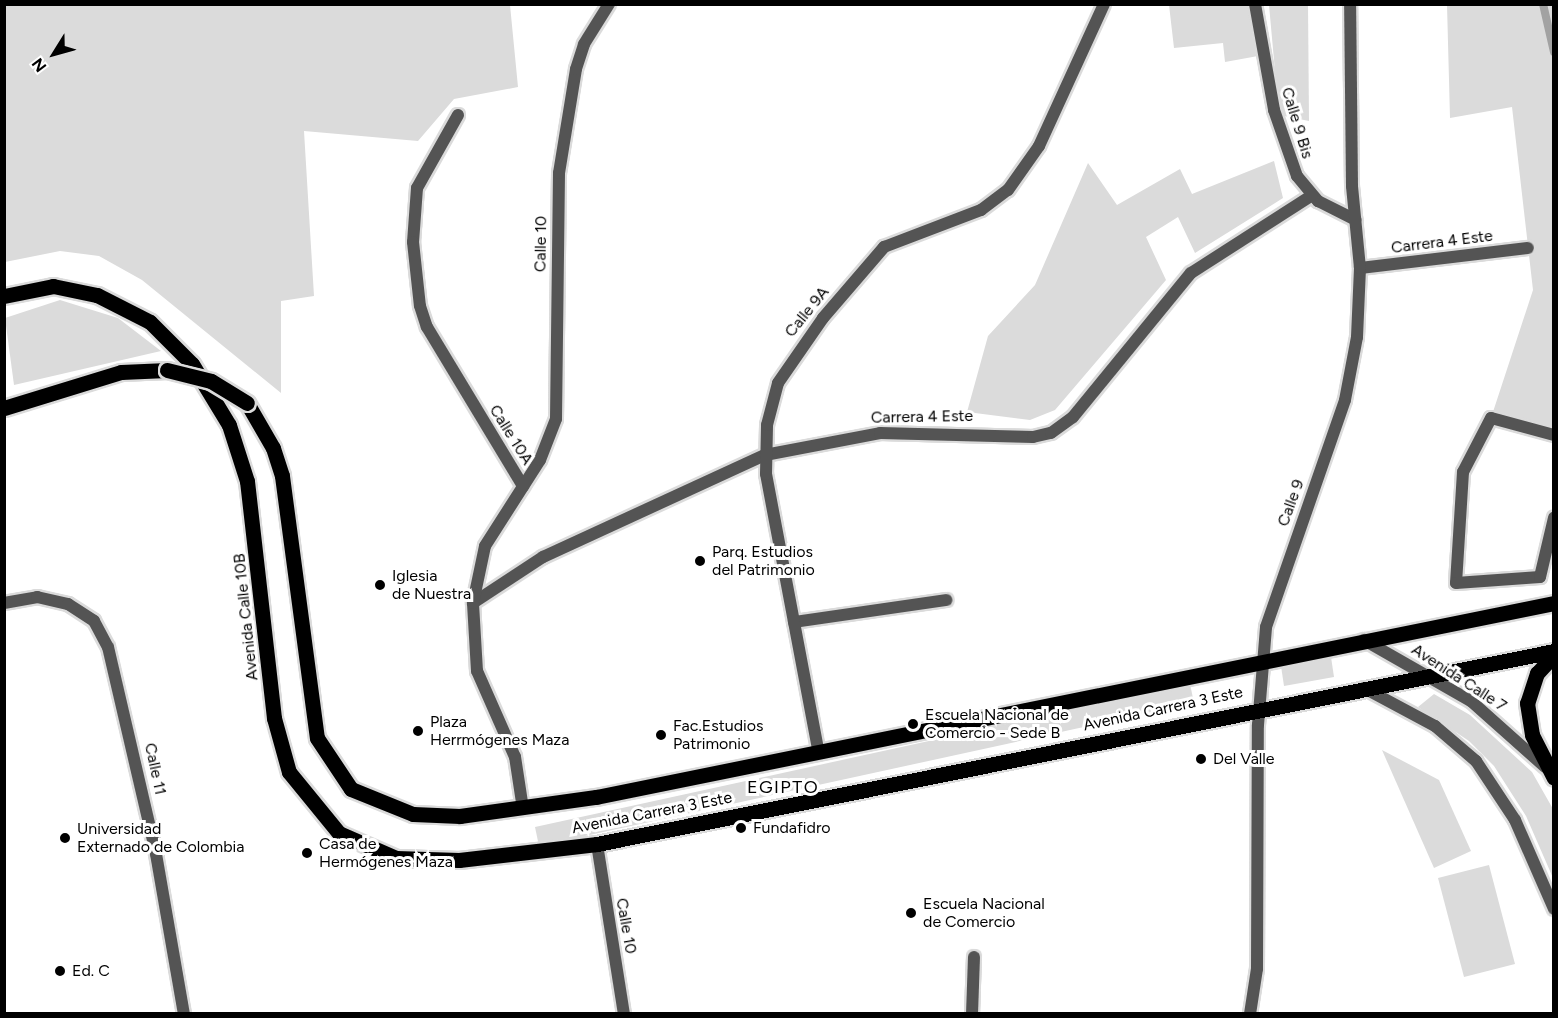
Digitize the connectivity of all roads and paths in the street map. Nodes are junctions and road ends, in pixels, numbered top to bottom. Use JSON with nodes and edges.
{"nodes":[{"id":1,"x":609,"y":4,"type":"edge"},
{"id":2,"x":1104,"y":4,"type":"edge"},
{"id":3,"x":1256,"y":4,"type":"edge"},
{"id":4,"x":1350,"y":4,"type":"edge"},
{"id":5,"x":458,"y":116,"type":"dead end"},
{"id":6,"x":1311,"y":196,"type":"junction"},
{"id":7,"x":1356,"y":220,"type":"junction"},
{"id":8,"x":1528,"y":249,"type":"dead end"},
{"id":9,"x":1360,"y":268,"type":"junction"},
{"id":10,"x":4,"y":296,"type":"edge"},
{"id":11,"x":4,"y":408,"type":"edge"},
{"id":12,"x":1554,"y":435,"type":"edge"},
{"id":13,"x":765,"y":455,"type":"junction"},
{"id":14,"x":523,"y":486,"type":"junction"},
{"id":15,"x":1554,"y":518,"type":"edge"},
{"id":16,"x":946,"y":600,"type":"dead end"},
{"id":17,"x":4,"y":603,"type":"edge"},
{"id":18,"x":473,"y":603,"type":"junction"},
{"id":19,"x":1554,"y":603,"type":"edge"},
{"id":20,"x":794,"y":622,"type":"junction"},
{"id":21,"x":1363,"y":639,"type":"junction"},
{"id":22,"x":1554,"y":653,"type":"edge"},
{"id":23,"x":1262,"y":659,"type":"junction"},
{"id":24,"x":1426,"y":673,"type":"junction"},
{"id":25,"x":1360,"y":687,"type":"junction"},
{"id":26,"x":1259,"y":708,"type":"junction"},
{"id":27,"x":818,"y":749,"type":"junction"},
{"id":28,"x":1554,"y":779,"type":"edge"},
{"id":29,"x":523,"y":809,"type":"junction"},
{"id":30,"x":327,"y":824,"type":"joint"},
{"id":31,"x":597,"y":844,"type":"junction"},
{"id":32,"x":1554,"y":909,"type":"edge"},
{"id":33,"x":974,"y":957,"type":"dead end"},
{"id":34,"x":184,"y":1014,"type":"edge"},
{"id":35,"x":624,"y":1014,"type":"edge"},
{"id":36,"x":972,"y":1014,"type":"edge"},
{"id":37,"x":1250,"y":1014,"type":"edge"}],
"edges":[{"from":1,"to":14,"type":"street","name":"Calle 10"},
{"from":2,"to":13,"type":"street","name":"Calle 9A"},
{"from":3,"to":6,"type":"street","name":"Calle 9 Bis"},
{"from":4,"to":7,"type":"street","name":"Calle 9"},
{"from":5,"to":14,"type":"street","name":"Calle 10A"},
{"from":6,"to":7,"type":"street"},
{"from":6,"to":13,"type":"street","name":"Carrera 4 Este"},
{"from":7,"to":9,"type":"street","name":"Calle 9"},
{"from":8,"to":9,"type":"street","name":"Carrera 4 Este"},
{"from":9,"to":23,"type":"street","name":"Calle 9"},
{"from":10,"to":30,"type":"main road","name":"Avenida Calle 10B"},
{"from":11,"to":29,"type":"main road","name":"Avenida Carrera 3 Este","bridge":true},
{"from":12,"to":15,"type":"street"},
{"from":13,"to":18,"type":"street","name":"Carrera 4 Este"},
{"from":13,"to":20,"type":"street","name":"Calle 9A"},
{"from":14,"to":18,"type":"street","name":"Calle 10A"},
{"from":16,"to":20,"type":"street"},
{"from":17,"to":34,"type":"street","name":"Calle 11"},
{"from":18,"to":29,"type":"street","name":"Calle 10A"},
{"from":19,"to":21,"type":"main road","name":"Avenida Carrera 3 Este"},
{"from":20,"to":27,"type":"street","name":"Calle 9A"},
{"from":21,"to":23,"type":"main road","name":"Avenida Carrera 3 Este"},
{"from":21,"to":24,"type":"street","name":"Avenida Calle 7"},
{"from":22,"to":24,"type":"main road","name":"Avenida Carrera 3 Este"},
{"from":22,"to":28,"type":"main road"},
{"from":23,"to":26,"type":"street","name":"Calle 9"},
{"from":23,"to":27,"type":"main road","name":"Avenida Carrera 3 Este"},
{"from":24,"to":25,"type":"main road","name":"Avenida Carrera 3 Este"},
{"from":24,"to":28,"type":"street","name":"Avenida Calle 7"},
{"from":25,"to":26,"type":"main road","name":"Avenida Carrera 3 Este"},
{"from":25,"to":32,"type":"street"},
{"from":26,"to":31,"type":"main road","name":"Avenida Carrera 3 Este"},
{"from":26,"to":37,"type":"street","name":"Calle 9"},
{"from":27,"to":29,"type":"main road","name":"Avenida Carrera 3 Este"},
{"from":30,"to":31,"type":"main road","name":"Avenida Carrera 3 Este"},
{"from":31,"to":35,"type":"street","name":"Calle 10"},
{"from":33,"to":36,"type":"street"}]}
